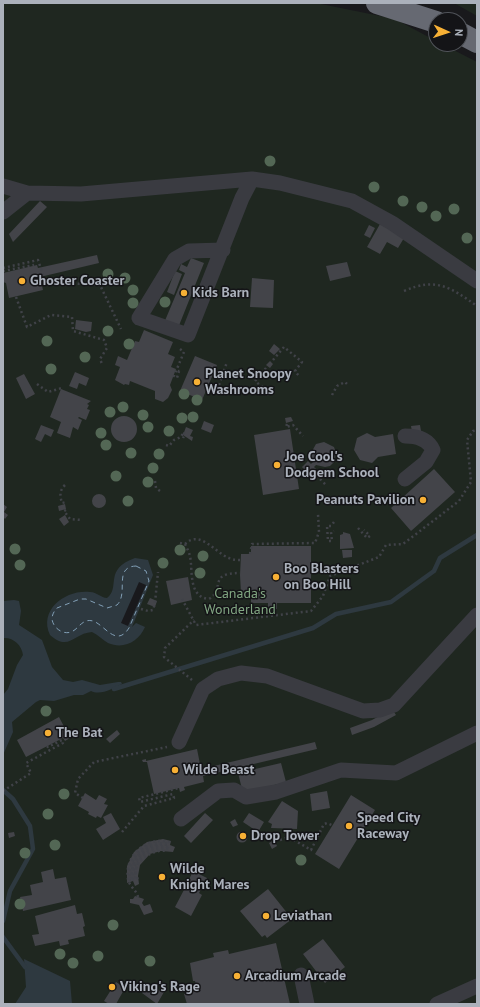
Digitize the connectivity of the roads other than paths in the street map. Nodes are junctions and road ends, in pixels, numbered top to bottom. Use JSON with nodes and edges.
{"nodes":[{"id":1,"x":377,"y":3,"type":"edge"},
{"id":2,"x":428,"y":19,"type":"edge"},
{"id":3,"x":468,"y":37,"type":"edge"},
{"id":4,"x":477,"y":42,"type":"edge"},
{"id":5,"x":252,"y":179,"type":"junction"},
{"id":6,"x":3,"y":186,"type":"edge"},
{"id":7,"x":27,"y":193,"type":"junction"},
{"id":8,"x":3,"y":212,"type":"edge"},
{"id":9,"x":223,"y":250,"type":"junction"},
{"id":10,"x":477,"y":281,"type":"edge"},
{"id":11,"x":406,"y":436,"type":"dead end"},
{"id":12,"x":405,"y":479,"type":"dead end"},
{"id":13,"x":477,"y":615,"type":"edge"},
{"id":14,"x":477,"y":733,"type":"edge"},
{"id":15,"x":177,"y":744,"type":"road end"},
{"id":16,"x":180,"y":819,"type":"dead end"},
{"id":17,"x":300,"y":974,"type":"dead end"},
{"id":18,"x":477,"y":986,"type":"edge"},
{"id":19,"x":307,"y":1004,"type":"edge"},
{"id":20,"x":437,"y":1004,"type":"edge"}],
"edges":[{"from":1,"to":2,"type":"highway"},
{"from":3,"to":4,"type":"highway"},
{"from":5,"to":7,"type":"lane"},
{"from":5,"to":9,"type":"lane"},
{"from":5,"to":10,"type":"lane"},
{"from":6,"to":7,"type":"lane"},
{"from":7,"to":8,"type":"lane"},
{"from":9,"to":9,"type":"lane"},
{"from":11,"to":12,"type":"lane"},
{"from":13,"to":15,"type":"lane"},
{"from":14,"to":16,"type":"lane"},
{"from":17,"to":19,"type":"lane"},
{"from":18,"to":20,"type":"lane"}]}
